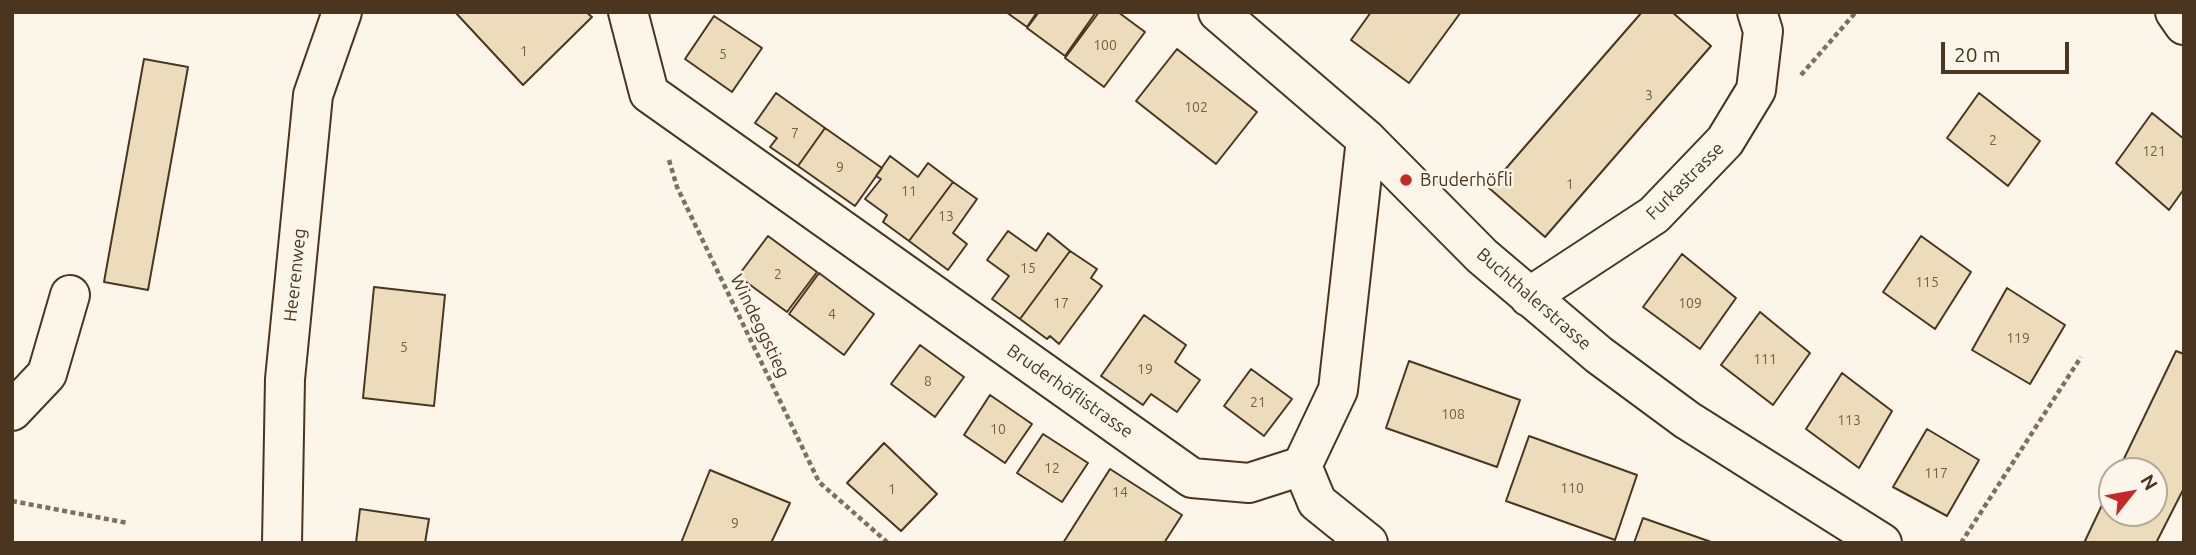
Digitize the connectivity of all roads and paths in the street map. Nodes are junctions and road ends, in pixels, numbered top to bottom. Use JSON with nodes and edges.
{"nodes":[{"id":1,"x":342,"y":12,"type":"edge"},
{"id":2,"x":628,"y":12,"type":"edge"},
{"id":3,"x":1218,"y":12,"type":"edge"},
{"id":4,"x":1757,"y":12,"type":"edge"},
{"id":5,"x":1856,"y":12,"type":"edge"},
{"id":6,"x":2175,"y":12,"type":"edge"},
{"id":7,"x":2184,"y":24,"type":"edge"},
{"id":8,"x":1756,"y":90,"type":"junction"},
{"id":9,"x":649,"y":93,"type":"junction"},
{"id":10,"x":1366,"y":139,"type":"junction"},
{"id":11,"x":70,"y":295,"type":"dead end"},
{"id":12,"x":1529,"y":298,"type":"junction"},
{"id":13,"x":2081,"y":357,"type":"dead end"},
{"id":14,"x":12,"y":411,"type":"edge"},
{"id":15,"x":1302,"y":466,"type":"junction"},
{"id":16,"x":12,"y":501,"type":"edge"},
{"id":17,"x":128,"y":523,"type":"dead end"},
{"id":18,"x":1874,"y":541,"type":"edge"},
{"id":19,"x":282,"y":543,"type":"edge"},
{"id":20,"x":888,"y":543,"type":"edge"},
{"id":21,"x":1368,"y":543,"type":"edge"},
{"id":22,"x":1961,"y":543,"type":"edge"}],
"edges":[{"from":1,"to":19,"type":"street","name":"Heerenweg"},
{"from":2,"to":9,"type":"street"},
{"from":3,"to":10,"type":"street","name":"Buchthalerstrasse"},
{"from":4,"to":8,"type":"street","name":"Furkastrasse"},
{"from":5,"to":8,"type":"path"},
{"from":6,"to":7,"type":"street"},
{"from":8,"to":12,"type":"street","name":"Furkastrasse"},
{"from":9,"to":15,"type":"street","name":"Bruderhöflistrasse"},
{"from":9,"to":20,"type":"path","name":"Windeggstieg"},
{"from":10,"to":12,"type":"street","name":"Buchthalerstrasse"},
{"from":10,"to":15,"type":"street"},
{"from":11,"to":14,"type":"street"},
{"from":12,"to":18,"type":"street","name":"Buchthalerstrasse"},
{"from":13,"to":22,"type":"path"},
{"from":15,"to":21,"type":"street"},
{"from":16,"to":17,"type":"path"}]}
